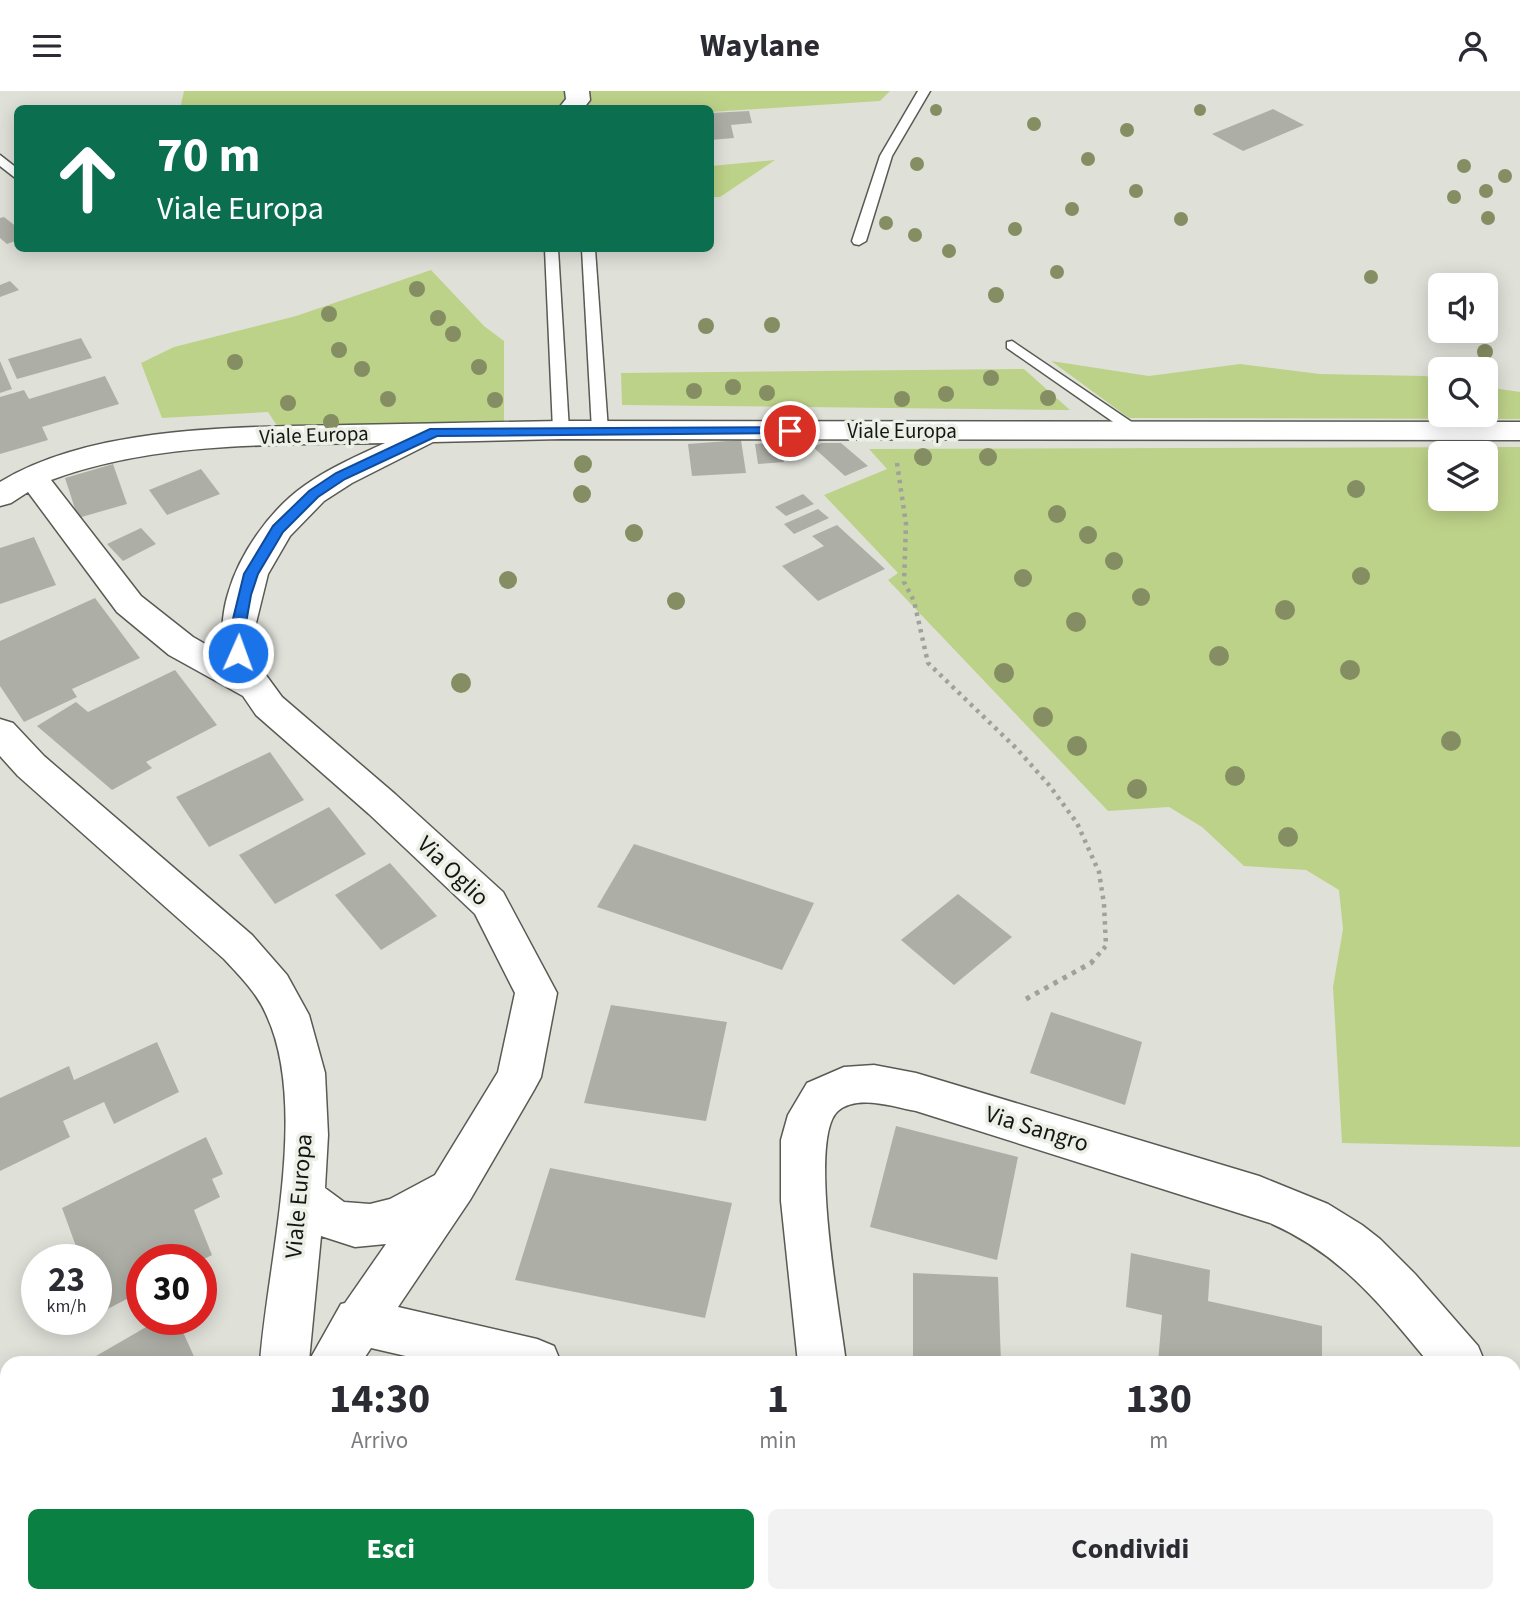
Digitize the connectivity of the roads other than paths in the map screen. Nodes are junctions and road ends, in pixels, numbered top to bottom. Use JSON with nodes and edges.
{"nodes":[{"id":1,"x":924,"y":91,"type":"edge"},
{"id":2,"x":0,"y":159,"type":"edge"},
{"id":3,"x":14,"y":172,"type":"edge"},
{"id":4,"x":859,"y":241,"type":"dead end"},
{"id":5,"x":551,"y":252,"type":"edge"},
{"id":6,"x":587,"y":252,"type":"edge"},
{"id":7,"x":1012,"y":345,"type":"dead end"},
{"id":8,"x":561,"y":430,"type":"junction"},
{"id":9,"x":600,"y":430,"type":"junction"},
{"id":10,"x":1520,"y":431,"type":"edge"},
{"id":11,"x":435,"y":432,"type":"junction"},
{"id":12,"x":1137,"y":432,"type":"junction"},
{"id":13,"x":266,"y":436,"type":"junction"},
{"id":14,"x":32,"y":476,"type":"junction"},
{"id":15,"x":313,"y":494,"type":"junction"},
{"id":16,"x":0,"y":496,"type":"edge"},
{"id":17,"x":252,"y":686,"type":"junction"},
{"id":18,"x":0,"y":732,"type":"edge"},
{"id":19,"x":454,"y":1185,"type":"junction"},
{"id":20,"x":303,"y":1197,"type":"junction"},
{"id":21,"x":358,"y":1321,"type":"junction"},
{"id":22,"x":285,"y":1356,"type":"edge"},
{"id":23,"x":336,"y":1356,"type":"edge"},
{"id":24,"x":507,"y":1356,"type":"edge"},
{"id":25,"x":821,"y":1356,"type":"edge"},
{"id":26,"x":1455,"y":1356,"type":"edge"}],
"edges":[{"from":1,"to":4,"type":"lane"},
{"from":2,"to":3,"type":"lane"},
{"from":5,"to":8,"type":"lane"},
{"from":6,"to":9,"type":"lane"},
{"from":7,"to":12,"type":"lane"},
{"from":8,"to":9,"type":"street","name":"Viale Europa"},
{"from":8,"to":11,"type":"street","name":"Viale Europa"},
{"from":9,"to":12,"type":"street","name":"Viale Europa"},
{"from":10,"to":12,"type":"street","name":"Viale Europa"},
{"from":11,"to":13,"type":"street","name":"Viale Europa"},
{"from":11,"to":15,"type":"street","name":"Via Oglio"},
{"from":13,"to":14,"type":"street","name":"Viale Europa"},
{"from":13,"to":15,"type":"street"},
{"from":14,"to":16,"type":"street","name":"Viale Europa"},
{"from":14,"to":17,"type":"street"},
{"from":15,"to":17,"type":"street","name":"Via Oglio"},
{"from":17,"to":19,"type":"street","name":"Via Oglio"},
{"from":18,"to":20,"type":"street","name":"Viale Europa"},
{"from":19,"to":20,"type":"street"},
{"from":19,"to":21,"type":"street","name":"Via Oglio"},
{"from":20,"to":22,"type":"street","name":"Viale Europa"},
{"from":21,"to":23,"type":"street","name":"Via Oglio"},
{"from":21,"to":24,"type":"street"},
{"from":25,"to":26,"type":"street","name":"Via Sangro"}]}
